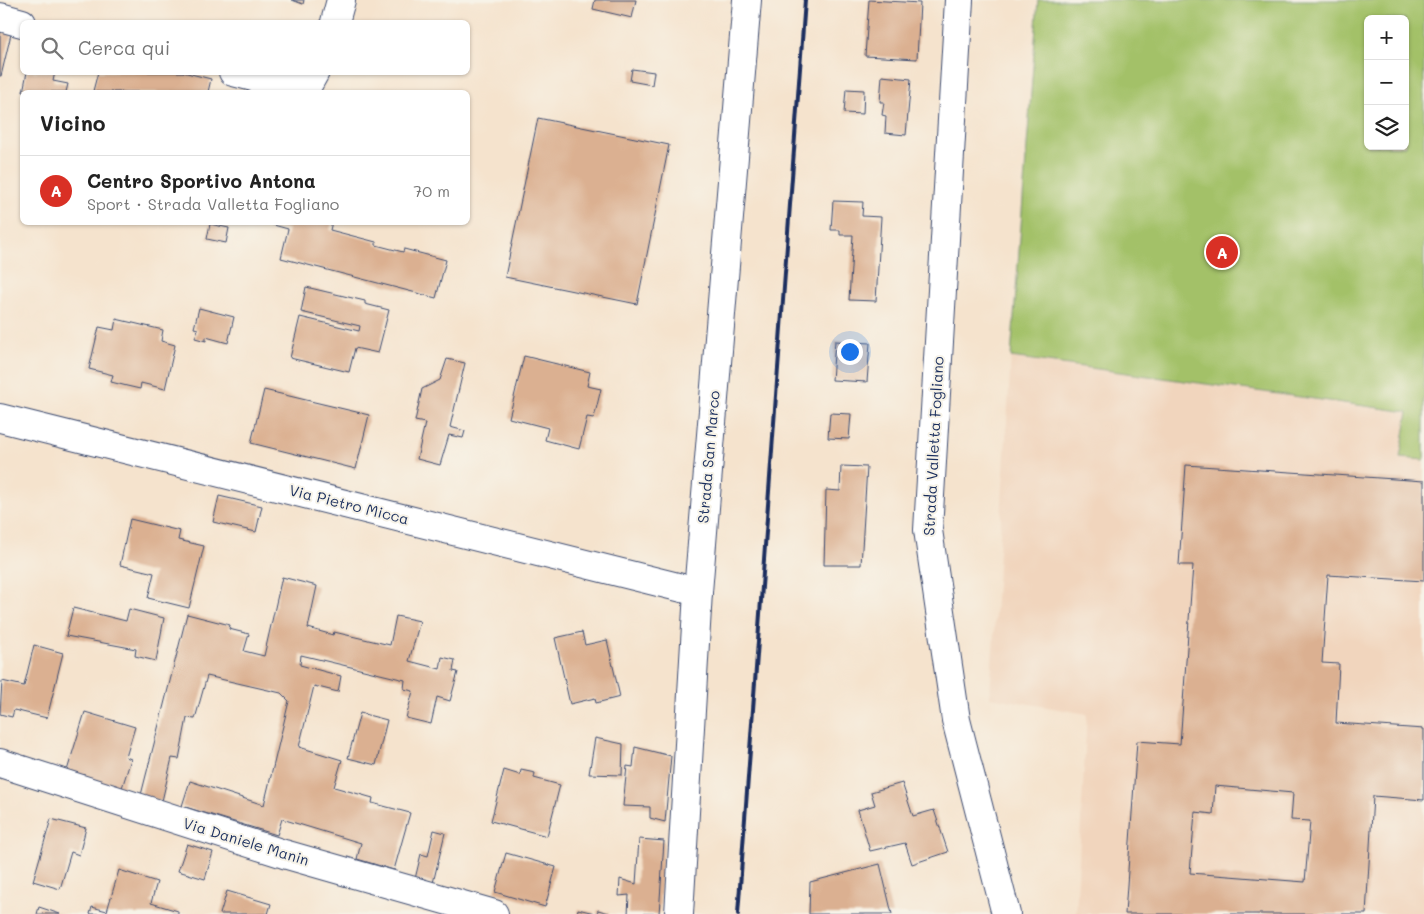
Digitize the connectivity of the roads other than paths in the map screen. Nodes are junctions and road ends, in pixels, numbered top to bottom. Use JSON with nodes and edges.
{"nodes":[{"id":1,"x":341,"y":0,"type":"edge"},
{"id":2,"x":747,"y":0,"type":"edge"},
{"id":3,"x":959,"y":0,"type":"edge"},
{"id":4,"x":0,"y":17,"type":"edge"},
{"id":5,"x":336,"y":20,"type":"edge"},
{"id":6,"x":20,"y":22,"type":"edge"},
{"id":7,"x":245,"y":75,"type":"edge"},
{"id":8,"x":313,"y":75,"type":"edge"},
{"id":9,"x":305,"y":90,"type":"edge"},
{"id":10,"x":305,"y":90,"type":"edge"},
{"id":11,"x":0,"y":418,"type":"edge"},
{"id":12,"x":698,"y":592,"type":"junction"},
{"id":13,"x":0,"y":763,"type":"edge"},
{"id":14,"x":494,"y":914,"type":"edge"},
{"id":15,"x":679,"y":914,"type":"edge"},
{"id":16,"x":1006,"y":914,"type":"edge"}],
"edges":[{"from":1,"to":5,"type":"street"},
{"from":2,"to":12,"type":"street","name":"Strada San Marco"},
{"from":3,"to":16,"type":"street","name":"Strada Valletta Fogliano"},
{"from":4,"to":6,"type":"street"},
{"from":7,"to":10,"type":"street"},
{"from":8,"to":9,"type":"street"},
{"from":11,"to":12,"type":"street","name":"Via Pietro Micca"},
{"from":12,"to":15,"type":"street","name":"Strada San Marco"},
{"from":13,"to":14,"type":"street","name":"Via Daniele Manin"}]}
